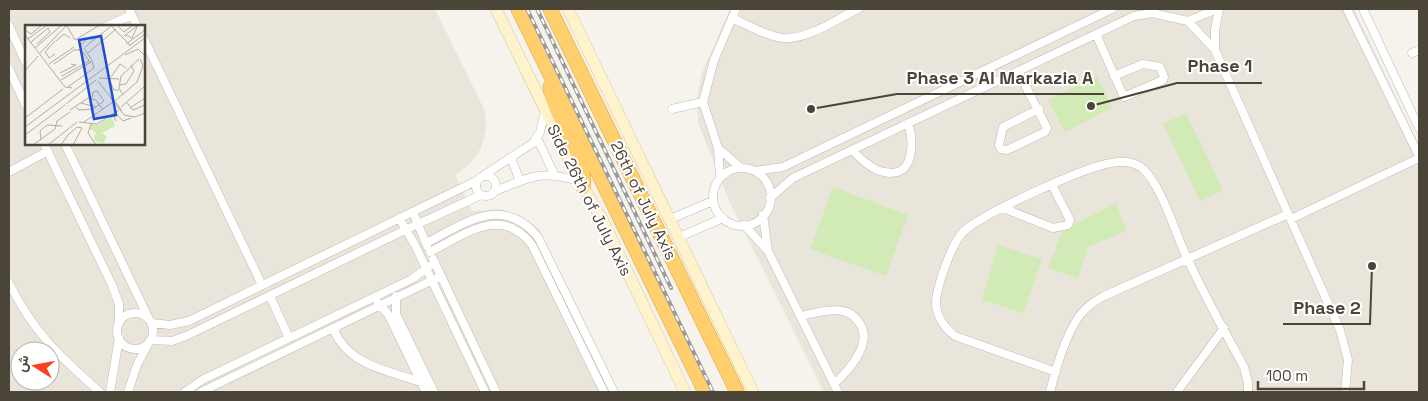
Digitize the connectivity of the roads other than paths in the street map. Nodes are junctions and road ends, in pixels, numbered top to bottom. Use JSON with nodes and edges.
{"nodes":[{"id":1,"x":496,"y":9,"type":"edge"},
{"id":2,"x":518,"y":9,"type":"edge"},
{"id":3,"x":550,"y":9,"type":"edge"},
{"id":4,"x":568,"y":9,"type":"edge"},
{"id":5,"x":736,"y":9,"type":"edge"},
{"id":6,"x":858,"y":9,"type":"edge"},
{"id":7,"x":1112,"y":9,"type":"edge"},
{"id":8,"x":1156,"y":9,"type":"edge"},
{"id":9,"x":1218,"y":9,"type":"edge"},
{"id":10,"x":1347,"y":9,"type":"edge"},
{"id":11,"x":1363,"y":9,"type":"edge"},
{"id":12,"x":130,"y":12,"type":"edge"},
{"id":13,"x":1162,"y":16,"type":"junction"},
{"id":14,"x":732,"y":18,"type":"junction"},
{"id":15,"x":1188,"y":21,"type":"junction"},
{"id":16,"x":109,"y":25,"type":"edge"},
{"id":17,"x":136,"y":25,"type":"edge"},
{"id":18,"x":9,"y":26,"type":"edge"},
{"id":19,"x":1096,"y":34,"type":"junction"},
{"id":20,"x":145,"y":41,"type":"edge"},
{"id":21,"x":1216,"y":50,"type":"junction"},
{"id":22,"x":25,"y":60,"type":"edge"},
{"id":23,"x":9,"y":69,"type":"edge"},
{"id":24,"x":1018,"y":71,"type":"junction"},
{"id":25,"x":549,"y":72,"type":"junction"},
{"id":26,"x":1114,"y":76,"type":"junction"},
{"id":27,"x":704,"y":102,"type":"junction"},
{"id":28,"x":25,"y":104,"type":"edge"},
{"id":29,"x":672,"y":109,"type":"dead end"},
{"id":30,"x":1039,"y":109,"type":"junction"},
{"id":31,"x":545,"y":112,"type":"junction"},
{"id":32,"x":908,"y":123,"type":"junction"},
{"id":33,"x":1419,"y":128,"type":"edge"},
{"id":34,"x":537,"y":138,"type":"junction"},
{"id":35,"x":65,"y":145,"type":"edge"},
{"id":36,"x":46,"y":148,"type":"edge"},
{"id":37,"x":718,"y":148,"type":"junction"},
{"id":38,"x":852,"y":150,"type":"junction"},
{"id":39,"x":1419,"y":157,"type":"edge"},
{"id":40,"x":510,"y":158,"type":"junction"},
{"id":41,"x":742,"y":168,"type":"junction"},
{"id":42,"x":755,"y":171,"type":"junction"},
{"id":43,"x":9,"y":172,"type":"edge"},
{"id":44,"x":554,"y":174,"type":"junction"},
{"id":45,"x":484,"y":175,"type":"junction"},
{"id":46,"x":720,"y":178,"type":"junction"},
{"id":47,"x":476,"y":181,"type":"junction"},
{"id":48,"x":520,"y":181,"type":"junction"},
{"id":49,"x":582,"y":184,"type":"junction"},
{"id":50,"x":1052,"y":185,"type":"junction"},
{"id":51,"x":495,"y":191,"type":"junction"},
{"id":52,"x":481,"y":195,"type":"junction"},
{"id":53,"x":770,"y":198,"type":"junction"},
{"id":54,"x":713,"y":201,"type":"junction"},
{"id":55,"x":1003,"y":208,"type":"junction"},
{"id":56,"x":413,"y":212,"type":"junction"},
{"id":57,"x":764,"y":215,"type":"junction"},
{"id":58,"x":1289,"y":216,"type":"junction"},
{"id":59,"x":399,"y":218,"type":"junction"},
{"id":60,"x":723,"y":218,"type":"junction"},
{"id":61,"x":668,"y":220,"type":"junction"},
{"id":62,"x":418,"y":225,"type":"junction"},
{"id":63,"x":744,"y":225,"type":"junction"},
{"id":64,"x":405,"y":230,"type":"junction"},
{"id":65,"x":677,"y":238,"type":"junction"},
{"id":66,"x":426,"y":243,"type":"junction"},
{"id":67,"x":768,"y":250,"type":"junction"},
{"id":68,"x":430,"y":252,"type":"junction"},
{"id":69,"x":1188,"y":260,"type":"junction"},
{"id":70,"x":435,"y":262,"type":"junction"},
{"id":71,"x":426,"y":268,"type":"junction"},
{"id":72,"x":441,"y":276,"type":"junction"},
{"id":73,"x":431,"y":281,"type":"junction"},
{"id":74,"x":9,"y":283,"type":"edge"},
{"id":75,"x":262,"y":285,"type":"junction"},
{"id":76,"x":392,"y":289,"type":"junction"},
{"id":77,"x":270,"y":296,"type":"junction"},
{"id":78,"x":375,"y":297,"type":"junction"},
{"id":79,"x":397,"y":297,"type":"junction"},
{"id":80,"x":379,"y":306,"type":"junction"},
{"id":81,"x":800,"y":316,"type":"junction"},
{"id":82,"x":150,"y":321,"type":"junction"},
{"id":83,"x":119,"y":323,"type":"junction"},
{"id":84,"x":333,"y":328,"type":"junction"},
{"id":85,"x":1224,"y":328,"type":"junction"},
{"id":86,"x":119,"y":338,"type":"junction"},
{"id":87,"x":289,"y":338,"type":"junction"},
{"id":88,"x":150,"y":342,"type":"junction"},
{"id":89,"x":1056,"y":372,"type":"junction"},
{"id":90,"x":421,"y":382,"type":"junction"},
{"id":91,"x":834,"y":384,"type":"junction"},
{"id":92,"x":1344,"y":391,"type":"edge"},
{"id":93,"x":100,"y":392,"type":"edge"},
{"id":94,"x":110,"y":392,"type":"edge"},
{"id":95,"x":128,"y":392,"type":"edge"},
{"id":96,"x":185,"y":392,"type":"edge"},
{"id":97,"x":201,"y":392,"type":"edge"},
{"id":98,"x":426,"y":392,"type":"edge"},
{"id":99,"x":434,"y":392,"type":"edge"},
{"id":100,"x":485,"y":392,"type":"edge"},
{"id":101,"x":496,"y":392,"type":"edge"},
{"id":102,"x":604,"y":392,"type":"edge"},
{"id":103,"x":614,"y":392,"type":"edge"},
{"id":104,"x":685,"y":392,"type":"edge"},
{"id":105,"x":705,"y":392,"type":"edge"},
{"id":106,"x":737,"y":392,"type":"edge"},
{"id":107,"x":753,"y":392,"type":"edge"},
{"id":108,"x":838,"y":392,"type":"edge"},
{"id":109,"x":1050,"y":392,"type":"edge"},
{"id":110,"x":1177,"y":392,"type":"edge"},
{"id":111,"x":1248,"y":392,"type":"edge"}],
"edges":[{"from":1,"to":31,"type":"main road","name":"Side 26th of July Axis"},
{"from":2,"to":25,"type":"highway","name":"26th of July Axis"},
{"from":3,"to":106,"type":"highway","name":"26th of July Axis"},
{"from":4,"to":61,"type":"main road"},
{"from":5,"to":14,"type":"street"},
{"from":6,"to":14,"type":"street"},
{"from":7,"to":42,"type":"street"},
{"from":8,"to":13,"type":"street"},
{"from":9,"to":15,"type":"street"},
{"from":9,"to":21,"type":"street"},
{"from":10,"to":39,"type":"street"},
{"from":11,"to":33,"type":"street"},
{"from":12,"to":16,"type":"street"},
{"from":12,"to":17,"type":"street"},
{"from":13,"to":15,"type":"street"},
{"from":13,"to":19,"type":"street"},
{"from":14,"to":27,"type":"street"},
{"from":15,"to":21,"type":"street"},
{"from":18,"to":22,"type":"street"},
{"from":19,"to":24,"type":"street"},
{"from":19,"to":26,"type":"street"},
{"from":20,"to":75,"type":"street"},
{"from":21,"to":58,"type":"street"},
{"from":23,"to":28,"type":"street"},
{"from":24,"to":30,"type":"street"},
{"from":24,"to":32,"type":"street"},
{"from":25,"to":49,"type":"highway"},
{"from":25,"to":105,"type":"highway","name":"26th of July Axis"},
{"from":26,"to":26,"type":"street"},
{"from":27,"to":29,"type":"street"},
{"from":27,"to":37,"type":"street"},
{"from":30,"to":30,"type":"street"},
{"from":31,"to":34,"type":"street"},
{"from":31,"to":49,"type":"main road","name":"Side 26th of July Axis"},
{"from":32,"to":38,"type":"street"},
{"from":32,"to":38,"type":"street"},
{"from":34,"to":40,"type":"street"},
{"from":34,"to":44,"type":"street"},
{"from":35,"to":82,"type":"street"},
{"from":36,"to":43,"type":"street"},
{"from":36,"to":83,"type":"street"},
{"from":37,"to":41,"type":"street"},
{"from":37,"to":46,"type":"street"},
{"from":38,"to":53,"type":"street"},
{"from":39,"to":58,"type":"street"},
{"from":40,"to":45,"type":"street"},
{"from":40,"to":48,"type":"street"},
{"from":41,"to":42,"type":"street"},
{"from":41,"to":46,"type":"street"},
{"from":42,"to":53,"type":"street"},
{"from":44,"to":48,"type":"street"},
{"from":44,"to":49,"type":"street"},
{"from":45,"to":47,"type":"street"},
{"from":45,"to":51,"type":"street"},
{"from":46,"to":54,"type":"street"},
{"from":47,"to":52,"type":"street"},
{"from":47,"to":56,"type":"street"},
{"from":48,"to":51,"type":"street"},
{"from":49,"to":104,"type":"main road","name":"Side 26th of July Axis"},
{"from":50,"to":55,"type":"street"},
{"from":50,"to":55,"type":"street"},
{"from":50,"to":69,"type":"street"},
{"from":51,"to":52,"type":"street"},
{"from":52,"to":62,"type":"street"},
{"from":53,"to":57,"type":"street"},
{"from":54,"to":60,"type":"street"},
{"from":54,"to":61,"type":"street"},
{"from":55,"to":89,"type":"street"},
{"from":56,"to":59,"type":"street"},
{"from":56,"to":62,"type":"street"},
{"from":57,"to":63,"type":"street"},
{"from":57,"to":67,"type":"street"},
{"from":58,"to":69,"type":"street"},
{"from":58,"to":92,"type":"street"},
{"from":59,"to":64,"type":"street"},
{"from":59,"to":75,"type":"street"},
{"from":60,"to":63,"type":"street"},
{"from":60,"to":65,"type":"street"},
{"from":61,"to":65,"type":"main road"},
{"from":62,"to":64,"type":"street"},
{"from":62,"to":66,"type":"street"},
{"from":63,"to":67,"type":"street"},
{"from":64,"to":71,"type":"street"},
{"from":64,"to":77,"type":"street"},
{"from":65,"to":107,"type":"main road"},
{"from":66,"to":68,"type":"street"},
{"from":66,"to":103,"type":"street"},
{"from":67,"to":81,"type":"street"},
{"from":68,"to":70,"type":"street"},
{"from":68,"to":102,"type":"street"},
{"from":69,"to":85,"type":"street"},
{"from":69,"to":89,"type":"street"},
{"from":70,"to":71,"type":"street"},
{"from":70,"to":72,"type":"street"},
{"from":71,"to":73,"type":"street"},
{"from":71,"to":76,"type":"street"},
{"from":72,"to":73,"type":"street"},
{"from":72,"to":101,"type":"street"},
{"from":73,"to":79,"type":"street"},
{"from":73,"to":100,"type":"street"},
{"from":74,"to":93,"type":"street"},
{"from":75,"to":82,"type":"street"},
{"from":76,"to":78,"type":"street"},
{"from":76,"to":79,"type":"street"},
{"from":77,"to":87,"type":"street"},
{"from":77,"to":88,"type":"street"},
{"from":78,"to":80,"type":"street"},
{"from":78,"to":87,"type":"street"},
{"from":79,"to":80,"type":"street"},
{"from":79,"to":99,"type":"street"},
{"from":80,"to":84,"type":"street"},
{"from":80,"to":90,"type":"street"},
{"from":81,"to":91,"type":"street"},
{"from":81,"to":91,"type":"street"},
{"from":82,"to":83,"type":"street"},
{"from":82,"to":88,"type":"street"},
{"from":83,"to":86,"type":"street"},
{"from":84,"to":90,"type":"street"},
{"from":84,"to":97,"type":"street"},
{"from":85,"to":110,"type":"street"},
{"from":85,"to":111,"type":"street"},
{"from":86,"to":88,"type":"street"},
{"from":86,"to":94,"type":"street"},
{"from":87,"to":96,"type":"street"},
{"from":88,"to":95,"type":"street"},
{"from":89,"to":109,"type":"street"},
{"from":90,"to":98,"type":"street"},
{"from":91,"to":108,"type":"street"}]}
